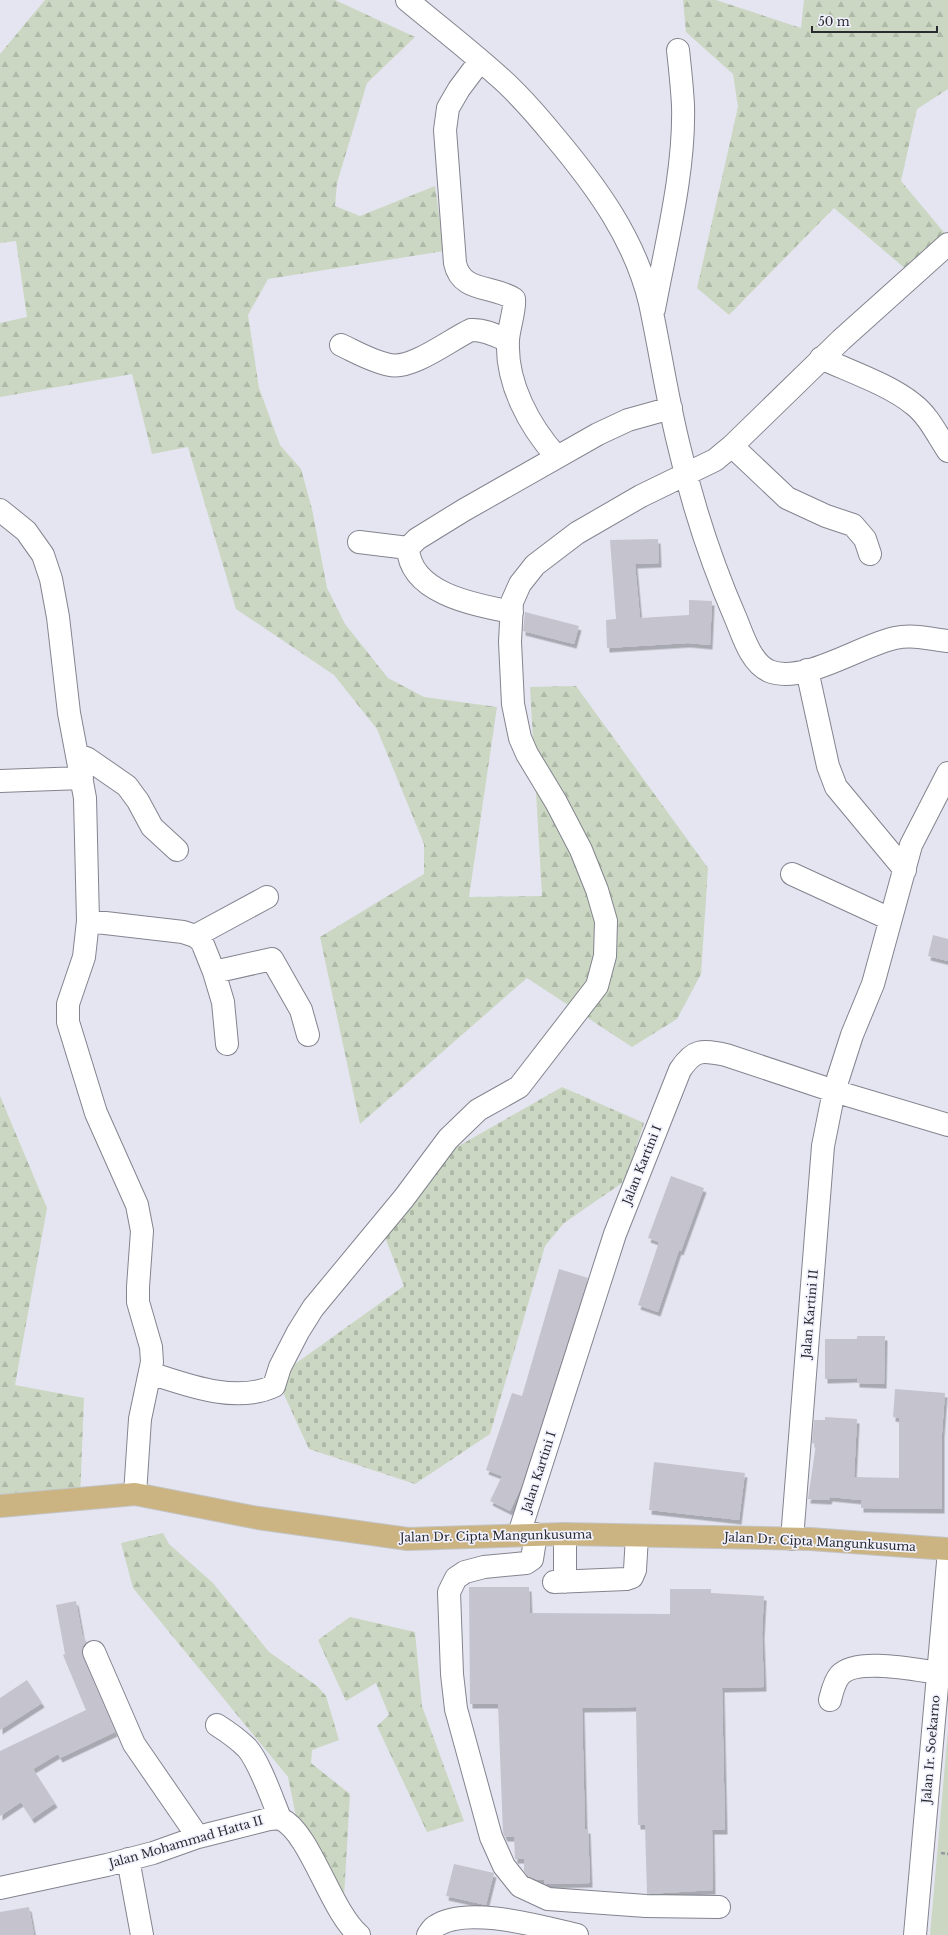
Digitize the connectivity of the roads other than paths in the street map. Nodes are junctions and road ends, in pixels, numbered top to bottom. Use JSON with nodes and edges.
{"nodes":[{"id":1,"x":407,"y":0,"type":"edge"},
{"id":2,"x":678,"y":50,"type":"dead end"},
{"id":3,"x":480,"y":60,"type":"junction"},
{"id":4,"x":948,"y":244,"type":"edge"},
{"id":5,"x":652,"y":316,"type":"junction"},
{"id":6,"x":508,"y":341,"type":"junction"},
{"id":7,"x":341,"y":345,"type":"dead end"},
{"id":8,"x":821,"y":358,"type":"junction"},
{"id":9,"x":671,"y":408,"type":"junction"},
{"id":10,"x":732,"y":446,"type":"junction"},
{"id":11,"x":948,"y":451,"type":"edge"},
{"id":12,"x":557,"y":457,"type":"junction"},
{"id":13,"x":686,"y":475,"type":"junction"},
{"id":14,"x":0,"y":510,"type":"edge"},
{"id":15,"x":359,"y":542,"type":"dead end"},
{"id":16,"x":408,"y":548,"type":"junction"},
{"id":17,"x":870,"y":554,"type":"dead end"},
{"id":18,"x":512,"y":612,"type":"junction"},
{"id":19,"x":948,"y":642,"type":"edge"},
{"id":20,"x":807,"y":670,"type":"junction"},
{"id":21,"x":78,"y":755,"type":"junction"},
{"id":22,"x":948,"y":772,"type":"edge"},
{"id":23,"x":82,"y":778,"type":"junction"},
{"id":24,"x":0,"y":781,"type":"edge"},
{"id":25,"x":177,"y":850,"type":"dead end"},
{"id":26,"x":905,"y":870,"type":"junction"},
{"id":27,"x":792,"y":874,"type":"dead end"},
{"id":28,"x":267,"y":897,"type":"dead end"},
{"id":29,"x":890,"y":919,"type":"junction"},
{"id":30,"x":88,"y":921,"type":"junction"},
{"id":31,"x":195,"y":936,"type":"junction"},
{"id":32,"x":214,"y":972,"type":"junction"},
{"id":33,"x":308,"y":1035,"type":"dead end"},
{"id":34,"x":227,"y":1044,"type":"dead end"},
{"id":35,"x":834,"y":1091,"type":"junction"},
{"id":36,"x":948,"y":1125,"type":"edge"},
{"id":37,"x":150,"y":1373,"type":"junction"},
{"id":38,"x":135,"y":1494,"type":"junction"},
{"id":39,"x":0,"y":1506,"type":"edge"},
{"id":40,"x":528,"y":1534,"type":"junction"},
{"id":41,"x":565,"y":1534,"type":"junction"},
{"id":42,"x":637,"y":1536,"type":"junction"},
{"id":43,"x":792,"y":1539,"type":"junction"},
{"id":44,"x":948,"y":1549,"type":"edge"},
{"id":45,"x":948,"y":1562,"type":"edge"},
{"id":46,"x":94,"y":1652,"type":"dead end"},
{"id":47,"x":941,"y":1679,"type":"edge"},
{"id":48,"x":830,"y":1700,"type":"dead end"},
{"id":49,"x":217,"y":1725,"type":"dead end"},
{"id":50,"x":280,"y":1818,"type":"junction"},
{"id":51,"x":198,"y":1837,"type":"junction"},
{"id":52,"x":128,"y":1860,"type":"junction"},
{"id":53,"x":0,"y":1888,"type":"edge"},
{"id":54,"x":719,"y":1907,"type":"dead end"},
{"id":55,"x":142,"y":1935,"type":"edge"},
{"id":56,"x":359,"y":1935,"type":"edge"},
{"id":57,"x":428,"y":1935,"type":"edge"},
{"id":58,"x":577,"y":1935,"type":"edge"},
{"id":59,"x":915,"y":1935,"type":"edge"}],
"edges":[{"from":1,"to":3,"type":"street"},
{"from":2,"to":5,"type":"street"},
{"from":3,"to":5,"type":"street"},
{"from":3,"to":6,"type":"street"},
{"from":4,"to":8,"type":"street"},
{"from":5,"to":9,"type":"street"},
{"from":6,"to":7,"type":"street"},
{"from":6,"to":12,"type":"street"},
{"from":8,"to":10,"type":"street"},
{"from":8,"to":11,"type":"street"},
{"from":9,"to":12,"type":"street"},
{"from":9,"to":13,"type":"street"},
{"from":10,"to":13,"type":"street"},
{"from":10,"to":17,"type":"street"},
{"from":12,"to":16,"type":"street"},
{"from":13,"to":18,"type":"street"},
{"from":13,"to":20,"type":"street"},
{"from":14,"to":21,"type":"street"},
{"from":15,"to":16,"type":"street"},
{"from":16,"to":18,"type":"street"},
{"from":18,"to":37,"type":"street"},
{"from":19,"to":20,"type":"street"},
{"from":20,"to":26,"type":"street"},
{"from":21,"to":23,"type":"street"},
{"from":21,"to":25,"type":"street"},
{"from":22,"to":26,"type":"street","name":"Jalan Kartini II"},
{"from":23,"to":24,"type":"street"},
{"from":23,"to":30,"type":"street"},
{"from":26,"to":29,"type":"street","name":"Jalan Kartini II"},
{"from":27,"to":29,"type":"street"},
{"from":28,"to":31,"type":"street"},
{"from":29,"to":35,"type":"street","name":"Jalan Kartini II"},
{"from":30,"to":31,"type":"street"},
{"from":30,"to":37,"type":"street"},
{"from":31,"to":32,"type":"street"},
{"from":32,"to":33,"type":"street"},
{"from":32,"to":34,"type":"street"},
{"from":35,"to":36,"type":"street","name":"Jalan Kartini I"},
{"from":35,"to":40,"type":"street","name":"Jalan Kartini I"},
{"from":35,"to":43,"type":"street","name":"Jalan Kartini II"},
{"from":37,"to":38,"type":"street"},
{"from":38,"to":39,"type":"main road","name":"Jalan Dr. Cipta Mangunkusuma"},
{"from":38,"to":40,"type":"main road","name":"Jalan Dr. Cipta Mangunkusuma"},
{"from":40,"to":41,"type":"main road","name":"Jalan Dr. Cipta Mangunkusuma"},
{"from":40,"to":54,"type":"street","name":"Jalan Kartini I"},
{"from":41,"to":42,"type":"main road","name":"Jalan Dr. Cipta Mangunkusuma"},
{"from":41,"to":42,"type":"street"},
{"from":42,"to":43,"type":"main road","name":"Jalan Dr. Cipta Mangunkusuma"},
{"from":43,"to":44,"type":"main road","name":"Jalan Dr. Cipta Mangunkusuma"},
{"from":45,"to":47,"type":"street","name":"Jalan Ir. Soekarno"},
{"from":46,"to":51,"type":"street"},
{"from":47,"to":48,"type":"street"},
{"from":47,"to":59,"type":"street","name":"Jalan Ir. Soekarno"},
{"from":49,"to":50,"type":"street"},
{"from":50,"to":51,"type":"street","name":"Jalan Mohammad Hatta II"},
{"from":50,"to":56,"type":"street","name":"Jalan Mohammad Hatta II"},
{"from":51,"to":52,"type":"street","name":"Jalan Mohammad Hatta II"},
{"from":52,"to":53,"type":"street","name":"Jalan Mohammad Hatta II"},
{"from":52,"to":55,"type":"street"},
{"from":57,"to":58,"type":"street"}]}
